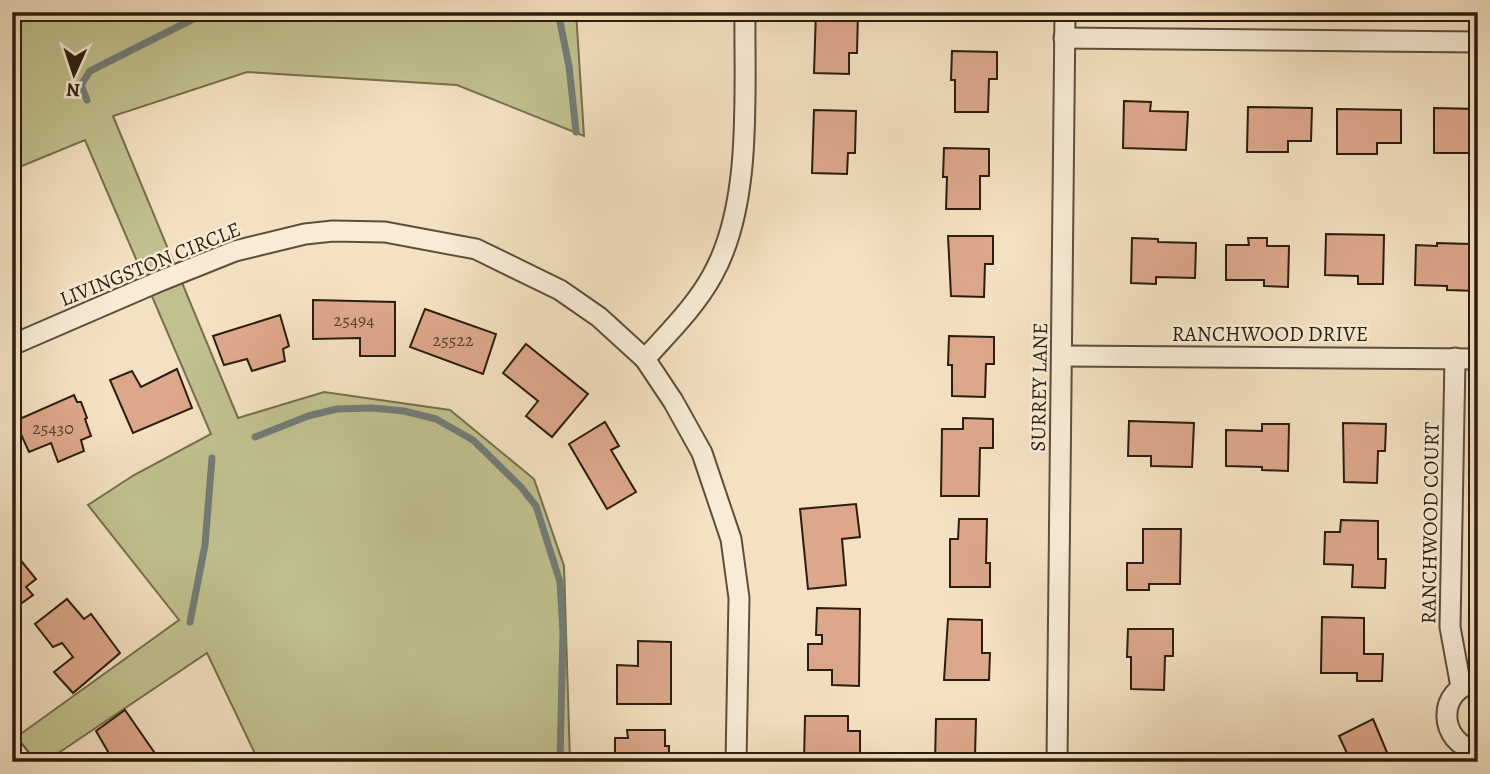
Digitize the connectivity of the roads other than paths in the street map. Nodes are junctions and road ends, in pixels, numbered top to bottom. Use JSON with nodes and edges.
{"nodes":[{"id":1,"x":745,"y":12,"type":"edge"},
{"id":2,"x":1065,"y":12,"type":"edge"},
{"id":3,"x":1064,"y":38,"type":"junction"},
{"id":4,"x":1478,"y":42,"type":"edge"},
{"id":5,"x":12,"y":345,"type":"edge"},
{"id":6,"x":1062,"y":356,"type":"junction"},
{"id":7,"x":1455,"y":358,"type":"junction"},
{"id":8,"x":645,"y":359,"type":"junction"},
{"id":9,"x":1478,"y":359,"type":"edge"},
{"id":10,"x":1470,"y":685,"type":"edge"},
{"id":11,"x":12,"y":748,"type":"edge"},
{"id":12,"x":1478,"y":751,"type":"edge"},
{"id":13,"x":23,"y":762,"type":"edge"},
{"id":14,"x":736,"y":762,"type":"edge"},
{"id":15,"x":1057,"y":762,"type":"edge"}],
"edges":[{"from":1,"to":8,"type":"street"},
{"from":2,"to":3,"type":"street","name":"SURREY LANE"},
{"from":3,"to":4,"type":"street"},
{"from":3,"to":6,"type":"street","name":"SURREY LANE"},
{"from":5,"to":8,"type":"street","name":"LIVINGSTON CIRCLE"},
{"from":6,"to":7,"type":"street","name":"RANCHWOOD DRIVE"},
{"from":6,"to":15,"type":"street","name":"SURREY LANE"},
{"from":7,"to":9,"type":"street","name":"RANCHWOOD DRIVE"},
{"from":7,"to":10,"type":"street","name":"RANCHWOOD COURT"},
{"from":8,"to":14,"type":"street","name":"LIVINGSTON CIRCLE"},
{"from":10,"to":12,"type":"street","name":"RANCHWOOD COURT"},
{"from":11,"to":13,"type":"street"}]}
